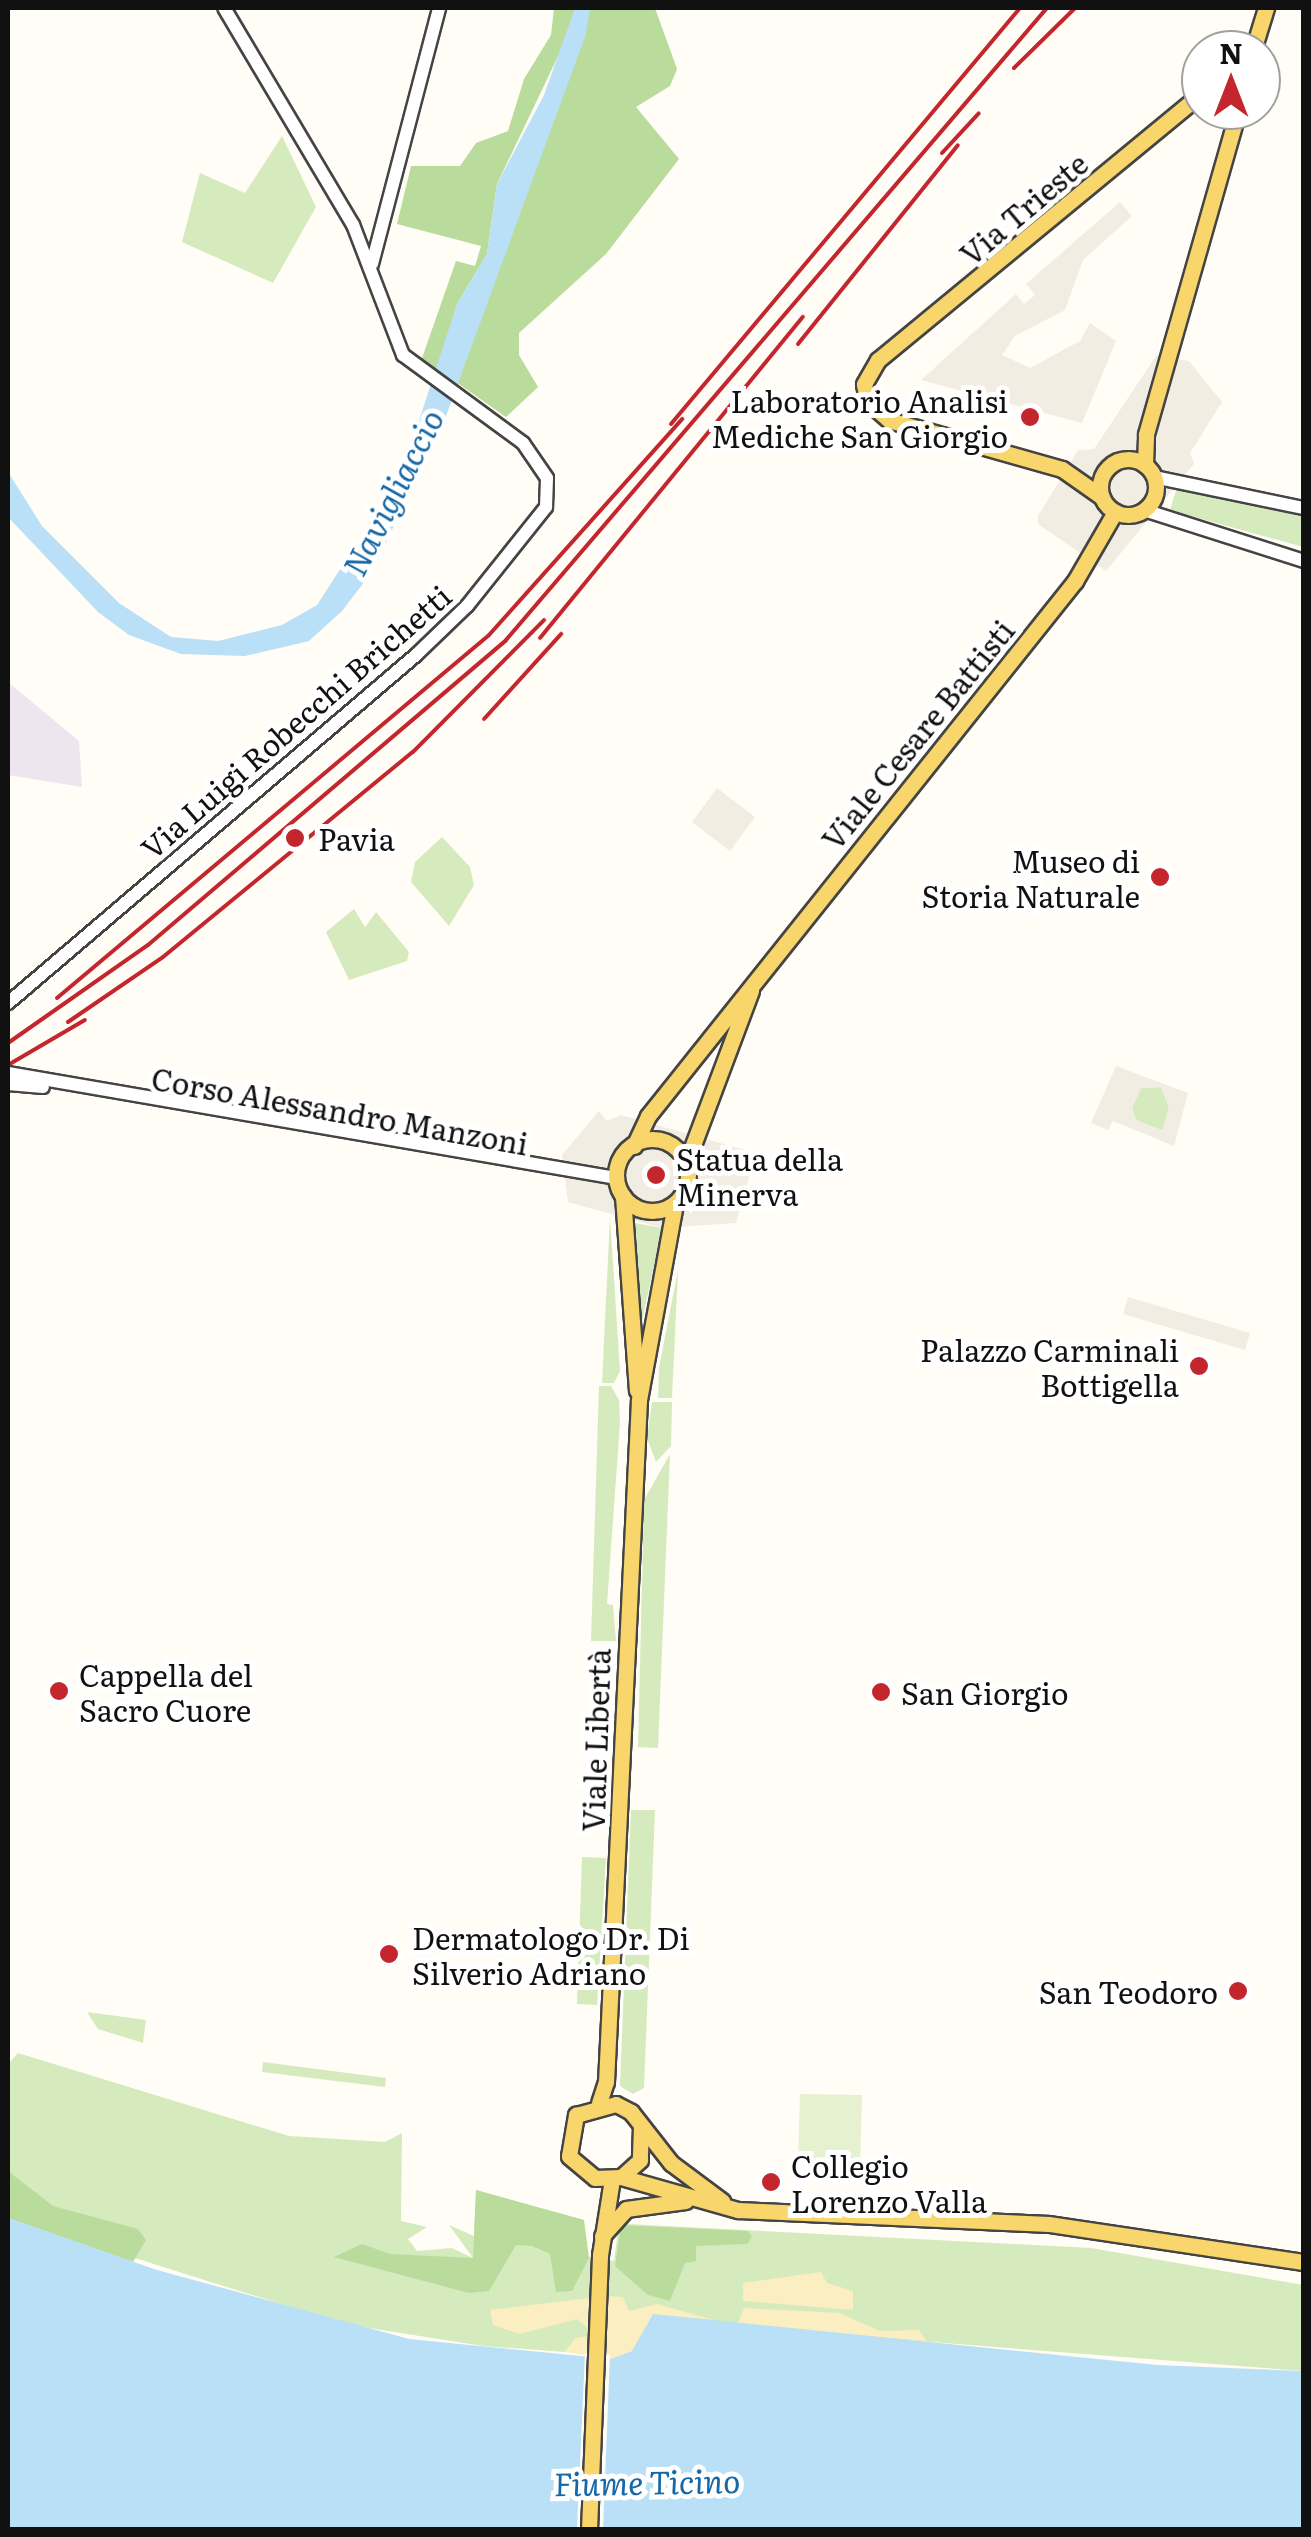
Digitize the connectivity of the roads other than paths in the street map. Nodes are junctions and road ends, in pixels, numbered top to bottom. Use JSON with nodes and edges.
{"nodes":[{"id":1,"x":224,"y":8,"type":"edge"},
{"id":2,"x":438,"y":8,"type":"edge"},
{"id":3,"x":1266,"y":8,"type":"edge"},
{"id":4,"x":1258,"y":29,"type":"edge"},
{"id":5,"x":1181,"y":110,"type":"edge"},
{"id":6,"x":1232,"y":130,"type":"edge"},
{"id":7,"x":372,"y":267,"type":"junction"},
{"id":8,"x":1150,"y":471,"type":"junction"},
{"id":9,"x":1102,"y":496,"type":"junction"},
{"id":10,"x":1304,"y":508,"type":"edge"},
{"id":11,"x":1144,"y":510,"type":"junction"},
{"id":12,"x":1114,"y":512,"type":"junction"},
{"id":13,"x":1304,"y":561,"type":"edge"},
{"id":14,"x":753,"y":984,"type":"junction"},
{"id":15,"x":8,"y":1003,"type":"edge"},
{"id":16,"x":8,"y":1074,"type":"edge"},
{"id":17,"x":8,"y":1084,"type":"edge"},
{"id":18,"x":60,"y":1088,"type":"junction"},
{"id":19,"x":634,"y":1146,"type":"junction"},
{"id":20,"x":687,"y":1160,"type":"junction"},
{"id":21,"x":611,"y":1177,"type":"junction"},
{"id":22,"x":623,"y":1196,"type":"junction"},
{"id":23,"x":675,"y":1204,"type":"junction"},
{"id":24,"x":640,"y":1400,"type":"junction"},
{"id":25,"x":606,"y":2082,"type":"junction"},
{"id":26,"x":599,"y":2102,"type":"junction"},
{"id":27,"x":616,"y":2104,"type":"junction"},
{"id":28,"x":642,"y":2126,"type":"junction"},
{"id":29,"x":595,"y":2178,"type":"junction"},
{"id":30,"x":616,"y":2178,"type":"junction"},
{"id":31,"x":692,"y":2200,"type":"junction"},
{"id":32,"x":603,"y":2201,"type":"junction"},
{"id":33,"x":738,"y":2210,"type":"junction"},
{"id":34,"x":600,"y":2248,"type":"junction"},
{"id":35,"x":1304,"y":2262,"type":"edge"},
{"id":36,"x":589,"y":2530,"type":"edge"}],
"edges":[{"from":1,"to":7,"type":"street"},
{"from":2,"to":7,"type":"street"},
{"from":3,"to":4,"type":"main road"},
{"from":5,"to":9,"type":"main road","name":"Via Trieste"},
{"from":6,"to":8,"type":"main road"},
{"from":7,"to":15,"type":"street","name":"Via Luigi Robecchi Brichetti"},
{"from":8,"to":9,"type":"main road"},
{"from":8,"to":10,"type":"street"},
{"from":8,"to":11,"type":"main road"},
{"from":9,"to":12,"type":"main road"},
{"from":11,"to":12,"type":"main road"},
{"from":11,"to":13,"type":"street"},
{"from":12,"to":14,"type":"main road","name":"Viale Cesare Battisti"},
{"from":14,"to":19,"type":"main road","name":"Viale Cesare Battisti"},
{"from":14,"to":20,"type":"main road","name":"Viale Cesare Battisti"},
{"from":16,"to":18,"type":"street","name":"Corso Alessandro Manzoni"},
{"from":17,"to":18,"type":"street","name":"Corso Alessandro Manzoni"},
{"from":18,"to":21,"type":"street","name":"Corso Alessandro Manzoni"},
{"from":19,"to":20,"type":"main road"},
{"from":19,"to":21,"type":"main road"},
{"from":20,"to":23,"type":"main road"},
{"from":21,"to":22,"type":"main road"},
{"from":22,"to":23,"type":"main road"},
{"from":22,"to":24,"type":"main road","name":"Viale Libertà"},
{"from":23,"to":24,"type":"main road","name":"Viale Libertà"},
{"from":24,"to":25,"type":"main road","name":"Viale Libertà"},
{"from":25,"to":26,"type":"main road","name":"Viale Libertà"},
{"from":25,"to":27,"type":"main road","name":"Viale Libertà"},
{"from":26,"to":27,"type":"main road"},
{"from":26,"to":29,"type":"main road"},
{"from":27,"to":28,"type":"main road"},
{"from":28,"to":30,"type":"main road"},
{"from":28,"to":33,"type":"main road"},
{"from":29,"to":30,"type":"main road"},
{"from":29,"to":32,"type":"main road"},
{"from":30,"to":31,"type":"main road"},
{"from":30,"to":32,"type":"main road"},
{"from":31,"to":33,"type":"main road"},
{"from":31,"to":34,"type":"main road"},
{"from":32,"to":34,"type":"main road"},
{"from":33,"to":35,"type":"main road"},
{"from":34,"to":36,"type":"main road"}]}
